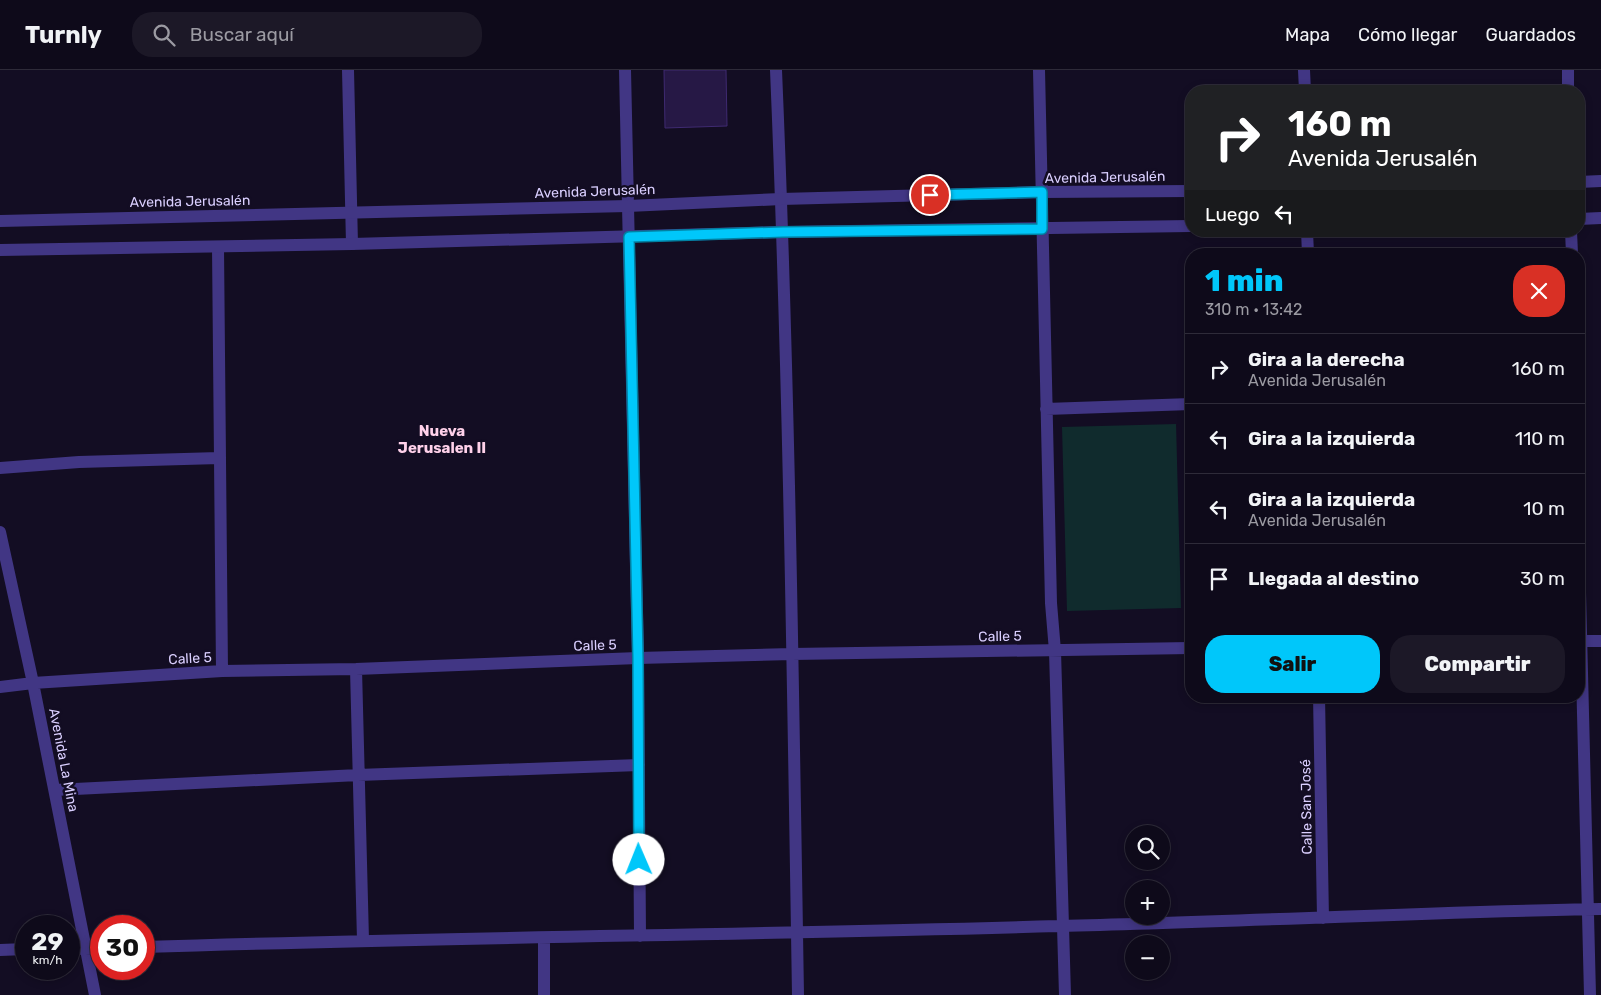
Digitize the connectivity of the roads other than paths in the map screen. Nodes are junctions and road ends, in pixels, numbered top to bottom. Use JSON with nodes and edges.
{"nodes":[{"id":1,"x":348,"y":70,"type":"edge"},
{"id":2,"x":625,"y":70,"type":"edge"},
{"id":3,"x":776,"y":70,"type":"edge"},
{"id":4,"x":1040,"y":70,"type":"edge"},
{"id":5,"x":1304,"y":70,"type":"edge"},
{"id":6,"x":1568,"y":70,"type":"edge"},
{"id":7,"x":1305,"y":85,"type":"edge"},
{"id":8,"x":1568,"y":85,"type":"edge"},
{"id":9,"x":1601,"y":181,"type":"edge"},
{"id":10,"x":1585,"y":182,"type":"edge"},
{"id":11,"x":1185,"y":191,"type":"edge"},
{"id":12,"x":1042,"y":192,"type":"junction"},
{"id":13,"x":782,"y":199,"type":"junction"},
{"id":14,"x":628,"y":206,"type":"junction"},
{"id":15,"x":351,"y":212,"type":"junction"},
{"id":16,"x":1601,"y":218,"type":"edge"},
{"id":17,"x":1585,"y":219,"type":"edge"},
{"id":18,"x":0,"y":221,"type":"edge"},
{"id":19,"x":1185,"y":226,"type":"edge"},
{"id":20,"x":1042,"y":229,"type":"junction"},
{"id":21,"x":783,"y":232,"type":"junction"},
{"id":22,"x":629,"y":237,"type":"junction"},
{"id":23,"x":352,"y":244,"type":"junction"},
{"id":24,"x":218,"y":247,"type":"junction"},
{"id":25,"x":0,"y":250,"type":"edge"},
{"id":26,"x":1185,"y":404,"type":"edge"},
{"id":27,"x":1046,"y":409,"type":"junction"},
{"id":28,"x":219,"y":458,"type":"junction"},
{"id":29,"x":0,"y":468,"type":"edge"},
{"id":30,"x":0,"y":532,"type":"edge"},
{"id":31,"x":1585,"y":641,"type":"edge"},
{"id":32,"x":1601,"y":641,"type":"edge"},
{"id":33,"x":1185,"y":648,"type":"edge"},
{"id":34,"x":1055,"y":651,"type":"junction"},
{"id":35,"x":792,"y":654,"type":"junction"},
{"id":36,"x":638,"y":658,"type":"junction"},
{"id":37,"x":356,"y":669,"type":"junction"},
{"id":38,"x":222,"y":672,"type":"junction"},
{"id":39,"x":33,"y":683,"type":"junction"},
{"id":40,"x":0,"y":688,"type":"edge"},
{"id":41,"x":1319,"y":703,"type":"edge"},
{"id":42,"x":1583,"y":703,"type":"edge"},
{"id":43,"x":638,"y":765,"type":"junction"},
{"id":44,"x":358,"y":775,"type":"junction"},
{"id":45,"x":54,"y":790,"type":"junction"},
{"id":46,"x":1595,"y":909,"type":"edge"},
{"id":47,"x":1323,"y":918,"type":"junction"},
{"id":48,"x":1063,"y":926,"type":"junction"},
{"id":49,"x":797,"y":933,"type":"junction"},
{"id":50,"x":640,"y":936,"type":"junction"},
{"id":51,"x":544,"y":938,"type":"junction"},
{"id":52,"x":363,"y":940,"type":"junction"},
{"id":53,"x":155,"y":947,"type":"edge"},
{"id":54,"x":80,"y":948,"type":"edge"},
{"id":55,"x":86,"y":948,"type":"junction"},
{"id":56,"x":90,"y":948,"type":"edge"},
{"id":57,"x":15,"y":949,"type":"edge"},
{"id":58,"x":0,"y":950,"type":"edge"},
{"id":59,"x":95,"y":995,"type":"edge"},
{"id":60,"x":544,"y":995,"type":"edge"},
{"id":61,"x":798,"y":995,"type":"edge"},
{"id":62,"x":1065,"y":995,"type":"edge"},
{"id":63,"x":1590,"y":995,"type":"edge"}],
"edges":[{"from":1,"to":15,"type":"street"},
{"from":2,"to":14,"type":"street"},
{"from":3,"to":13,"type":"street"},
{"from":4,"to":12,"type":"street"},
{"from":5,"to":7,"type":"street"},
{"from":6,"to":8,"type":"street"},
{"from":9,"to":10,"type":"street"},
{"from":11,"to":12,"type":"street","name":"Avenida Jerusalén"},
{"from":12,"to":13,"type":"street","name":"Avenida Jerusalén"},
{"from":12,"to":20,"type":"street"},
{"from":13,"to":14,"type":"street","name":"Avenida Jerusalén"},
{"from":13,"to":21,"type":"street"},
{"from":14,"to":15,"type":"street","name":"Avenida Jerusalén"},
{"from":14,"to":22,"type":"street"},
{"from":15,"to":18,"type":"street","name":"Avenida Jerusalén"},
{"from":15,"to":23,"type":"street"},
{"from":16,"to":17,"type":"street"},
{"from":19,"to":20,"type":"street"},
{"from":20,"to":21,"type":"street"},
{"from":20,"to":27,"type":"street"},
{"from":21,"to":22,"type":"street"},
{"from":21,"to":35,"type":"street"},
{"from":22,"to":23,"type":"street"},
{"from":22,"to":36,"type":"street"},
{"from":23,"to":24,"type":"street"},
{"from":24,"to":25,"type":"street"},
{"from":24,"to":28,"type":"street"},
{"from":26,"to":27,"type":"street"},
{"from":27,"to":34,"type":"street"},
{"from":28,"to":29,"type":"street"},
{"from":28,"to":38,"type":"street"},
{"from":30,"to":39,"type":"street","name":"Avenida La Mina"},
{"from":31,"to":32,"type":"street"},
{"from":33,"to":34,"type":"street","name":"Calle 5"},
{"from":34,"to":35,"type":"street","name":"Calle 5"},
{"from":34,"to":48,"type":"street"},
{"from":35,"to":36,"type":"street","name":"Calle 5"},
{"from":35,"to":49,"type":"street"},
{"from":36,"to":37,"type":"street","name":"Calle 5"},
{"from":36,"to":43,"type":"street"},
{"from":37,"to":38,"type":"street","name":"Calle 5"},
{"from":37,"to":44,"type":"street"},
{"from":38,"to":39,"type":"street","name":"Calle 5"},
{"from":39,"to":40,"type":"street","name":"Calle 5"},
{"from":39,"to":45,"type":"street","name":"Avenida La Mina"},
{"from":41,"to":47,"type":"street","name":"Calle San José"},
{"from":42,"to":46,"type":"street"},
{"from":43,"to":44,"type":"street"},
{"from":43,"to":50,"type":"street"},
{"from":44,"to":45,"type":"street"},
{"from":44,"to":52,"type":"street"},
{"from":45,"to":55,"type":"street","name":"Avenida La Mina"},
{"from":46,"to":47,"type":"street"},
{"from":46,"to":63,"type":"street"},
{"from":47,"to":48,"type":"street"},
{"from":48,"to":49,"type":"street"},
{"from":48,"to":62,"type":"street"},
{"from":49,"to":50,"type":"street"},
{"from":49,"to":61,"type":"street"},
{"from":50,"to":51,"type":"street"},
{"from":51,"to":52,"type":"street"},
{"from":51,"to":60,"type":"street"},
{"from":52,"to":53,"type":"street"},
{"from":54,"to":55,"type":"street"},
{"from":55,"to":56,"type":"street"},
{"from":55,"to":59,"type":"street","name":"Avenida La Mina"},
{"from":57,"to":58,"type":"street"}]}
